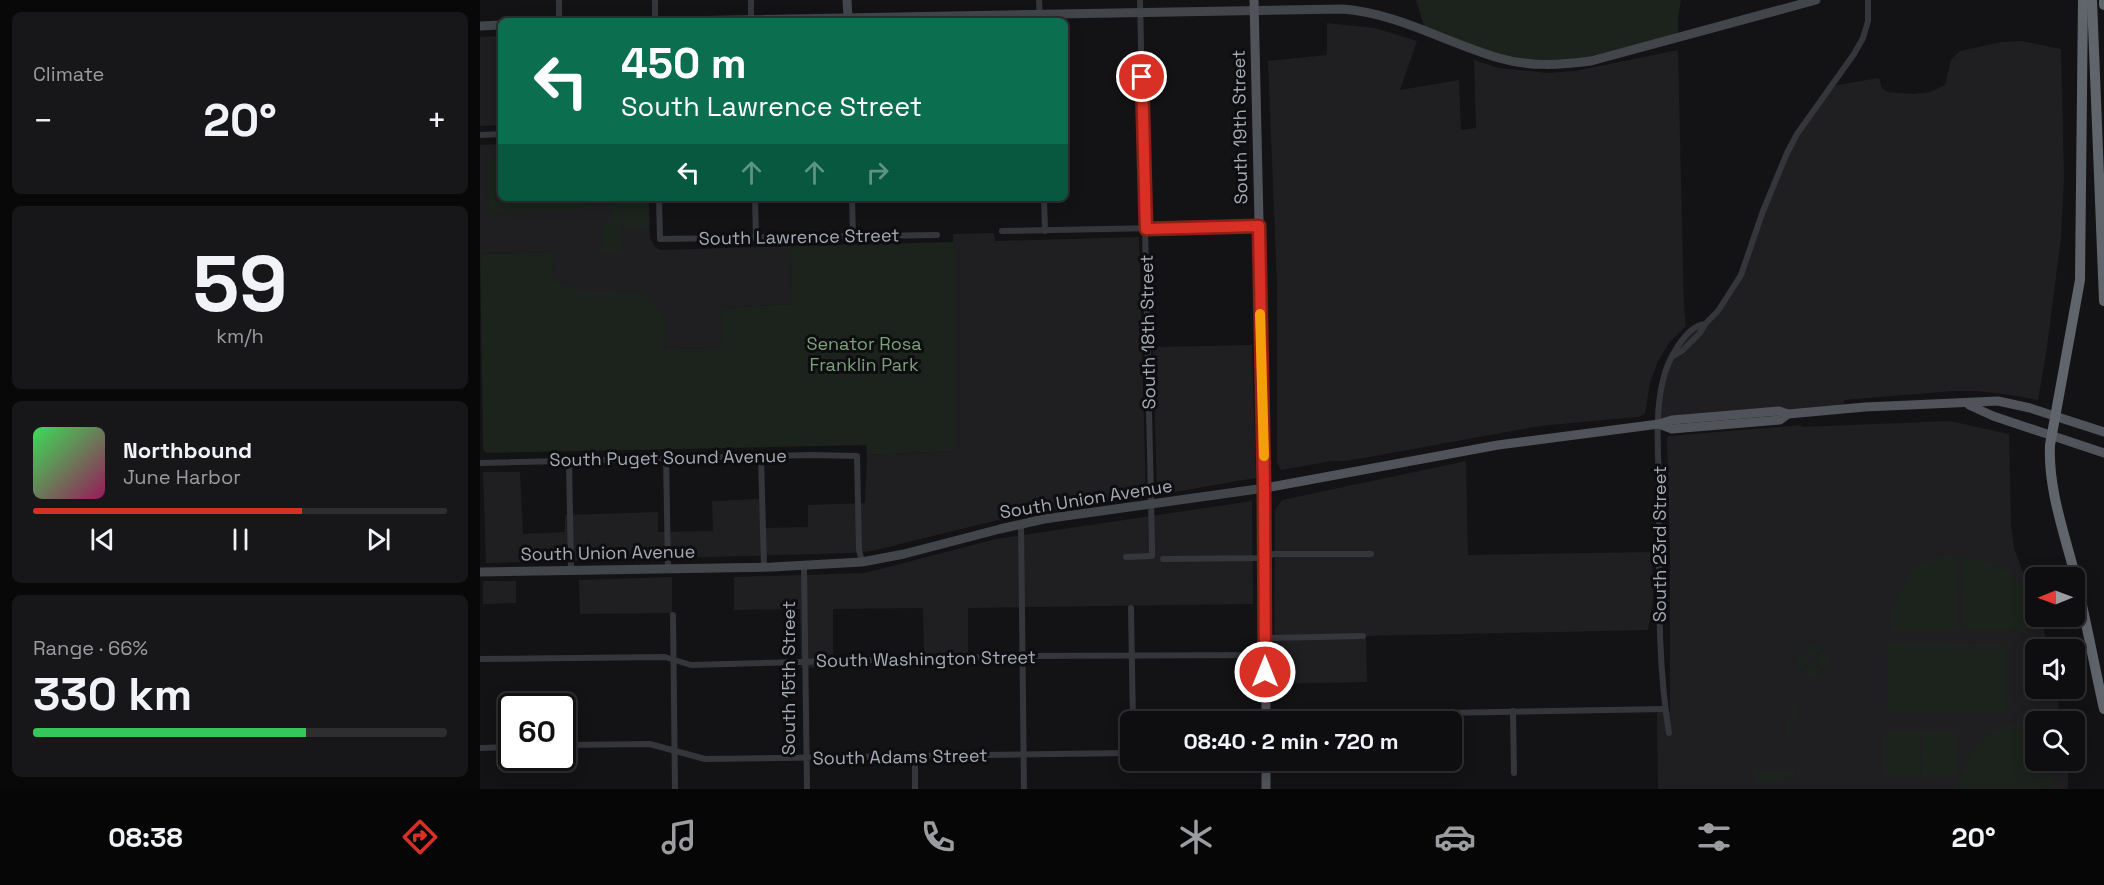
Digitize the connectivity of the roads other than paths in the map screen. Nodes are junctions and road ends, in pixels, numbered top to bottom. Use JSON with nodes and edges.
{"nodes":[{"id":1,"x":559,"y":0,"type":"edge"},
{"id":2,"x":655,"y":0,"type":"edge"},
{"id":3,"x":751,"y":0,"type":"edge"},
{"id":4,"x":847,"y":0,"type":"edge"},
{"id":5,"x":1039,"y":0,"type":"edge"},
{"id":6,"x":1140,"y":0,"type":"edge"},
{"id":7,"x":1254,"y":0,"type":"edge"},
{"id":8,"x":1816,"y":0,"type":"edge"},
{"id":9,"x":1868,"y":0,"type":"edge"},
{"id":10,"x":2083,"y":0,"type":"edge"},
{"id":11,"x":2092,"y":0,"type":"edge"},
{"id":12,"x":2104,"y":0,"type":"edge"},
{"id":13,"x":2104,"y":5,"type":"edge"},
{"id":14,"x":1254,"y":11,"type":"junction"},
{"id":15,"x":1141,"y":12,"type":"junction"},
{"id":16,"x":559,"y":18,"type":"edge"},
{"id":17,"x":656,"y":18,"type":"edge"},
{"id":18,"x":752,"y":18,"type":"edge"},
{"id":19,"x":848,"y":18,"type":"edge"},
{"id":20,"x":1040,"y":18,"type":"edge"},
{"id":21,"x":498,"y":25,"type":"edge"},
{"id":22,"x":480,"y":26,"type":"edge"},
{"id":23,"x":498,"y":134,"type":"edge"},
{"id":24,"x":480,"y":135,"type":"edge"},
{"id":25,"x":660,"y":201,"type":"edge"},
{"id":26,"x":755,"y":201,"type":"edge"},
{"id":27,"x":852,"y":201,"type":"edge"},
{"id":28,"x":1044,"y":201,"type":"edge"},
{"id":29,"x":1259,"y":226,"type":"junction"},
{"id":30,"x":1146,"y":229,"type":"junction"},
{"id":31,"x":1002,"y":231,"type":"dead end"},
{"id":32,"x":1045,"y":231,"type":"junction"},
{"id":33,"x":937,"y":235,"type":"dead end"},
{"id":34,"x":853,"y":236,"type":"junction"},
{"id":35,"x":756,"y":237,"type":"junction"},
{"id":36,"x":2104,"y":301,"type":"edge"},
{"id":37,"x":1967,"y":404,"type":"junction"},
{"id":38,"x":2056,"y":416,"type":"junction"},
{"id":39,"x":1659,"y":424,"type":"junction"},
{"id":40,"x":2104,"y":432,"type":"edge"},
{"id":41,"x":2052,"y":436,"type":"junction"},
{"id":42,"x":2104,"y":453,"type":"edge"},
{"id":43,"x":761,"y":456,"type":"junction"},
{"id":44,"x":666,"y":458,"type":"junction"},
{"id":45,"x":569,"y":460,"type":"junction"},
{"id":46,"x":480,"y":463,"type":"edge"},
{"id":47,"x":1264,"y":488,"type":"junction"},
{"id":48,"x":1151,"y":505,"type":"junction"},
{"id":49,"x":1021,"y":524,"type":"junction"},
{"id":50,"x":1371,"y":554,"type":"dead end"},
{"id":51,"x":1126,"y":557,"type":"dead end"},
{"id":52,"x":1264,"y":558,"type":"junction"},
{"id":53,"x":1163,"y":559,"type":"dead end"},
{"id":54,"x":862,"y":562,"type":"junction"},
{"id":55,"x":804,"y":566,"type":"junction"},
{"id":56,"x":764,"y":567,"type":"junction"},
{"id":57,"x":668,"y":568,"type":"junction"},
{"id":58,"x":571,"y":570,"type":"junction"},
{"id":59,"x":480,"y":572,"type":"edge"},
{"id":60,"x":1131,"y":608,"type":"dead end"},
{"id":61,"x":673,"y":615,"type":"dead end"},
{"id":62,"x":1363,"y":636,"type":"dead end"},
{"id":63,"x":1265,"y":638,"type":"junction"},
{"id":64,"x":1024,"y":656,"type":"junction"},
{"id":65,"x":1265,"y":656,"type":"junction"},
{"id":66,"x":1132,"y":657,"type":"junction"},
{"id":67,"x":480,"y":659,"type":"edge"},
{"id":68,"x":674,"y":659,"type":"junction"},
{"id":69,"x":806,"y":661,"type":"junction"},
{"id":70,"x":1665,"y":709,"type":"junction"},
{"id":71,"x":2104,"y":709,"type":"edge"},
{"id":72,"x":1133,"y":711,"type":"edge"},
{"id":73,"x":1266,"y":711,"type":"edge"},
{"id":74,"x":1513,"y":711,"type":"junction"},
{"id":75,"x":1462,"y":713,"type":"edge"},
{"id":76,"x":1669,"y":733,"type":"dead end"},
{"id":77,"x":576,"y":745,"type":"edge"},
{"id":78,"x":498,"y":747,"type":"edge"},
{"id":79,"x":480,"y":748,"type":"edge"},
{"id":80,"x":675,"y":750,"type":"junction"},
{"id":81,"x":1120,"y":753,"type":"edge"},
{"id":82,"x":1024,"y":754,"type":"junction"},
{"id":83,"x":915,"y":756,"type":"junction"},
{"id":84,"x":807,"y":759,"type":"junction"},
{"id":85,"x":1266,"y":771,"type":"edge"},
{"id":86,"x":1514,"y":773,"type":"dead end"},
{"id":87,"x":675,"y":789,"type":"edge"},
{"id":88,"x":807,"y":789,"type":"edge"},
{"id":89,"x":915,"y":789,"type":"edge"},
{"id":90,"x":1024,"y":789,"type":"edge"},
{"id":91,"x":1266,"y":789,"type":"edge"}],
"edges":[{"from":1,"to":16,"type":"street"},
{"from":2,"to":17,"type":"street"},
{"from":3,"to":18,"type":"street"},
{"from":4,"to":19,"type":"main road"},
{"from":5,"to":20,"type":"street"},
{"from":6,"to":15,"type":"street","name":"South 18th Street"},
{"from":7,"to":14,"type":"main road","name":"South 19th Street"},
{"from":8,"to":14,"type":"main road"},
{"from":9,"to":39,"type":"street","name":"South 23rd Street"},
{"from":10,"to":38,"type":"highway"},
{"from":11,"to":36,"type":"highway"},
{"from":12,"to":13,"type":"highway"},
{"from":14,"to":15,"type":"main road"},
{"from":14,"to":29,"type":"main road","name":"South 19th Street"},
{"from":15,"to":20,"type":"main road"},
{"from":15,"to":30,"type":"street","name":"South 18th Street"},
{"from":21,"to":22,"type":"main road"},
{"from":23,"to":24,"type":"street"},
{"from":25,"to":35,"type":"street","name":"South Lawrence Street"},
{"from":26,"to":35,"type":"street"},
{"from":27,"to":34,"type":"street"},
{"from":28,"to":32,"type":"street"},
{"from":29,"to":30,"type":"street"},
{"from":29,"to":47,"type":"main road","name":"South 19th Street"},
{"from":30,"to":32,"type":"street"},
{"from":30,"to":48,"type":"street","name":"South 18th Street"},
{"from":31,"to":32,"type":"street"},
{"from":33,"to":34,"type":"street","name":"South Lawrence Street"},
{"from":34,"to":35,"type":"street","name":"South Lawrence Street"},
{"from":37,"to":38,"type":"main road","name":"South Union Avenue"},
{"from":37,"to":39,"type":"main road","name":"South Union Avenue"},
{"from":37,"to":41,"type":"main road","name":"South Union Avenue"},
{"from":38,"to":40,"type":"main road","name":"South Union Avenue"},
{"from":38,"to":41,"type":"highway"},
{"from":39,"to":47,"type":"main road","name":"South Union Avenue"},
{"from":39,"to":70,"type":"street","name":"South 23rd Street"},
{"from":41,"to":42,"type":"main road","name":"South Union Avenue"},
{"from":41,"to":71,"type":"highway"},
{"from":43,"to":44,"type":"street","name":"South Puget Sound Avenue"},
{"from":43,"to":54,"type":"street","name":"South Puget Sound Avenue"},
{"from":43,"to":56,"type":"street"},
{"from":44,"to":45,"type":"street","name":"South Puget Sound Avenue"},
{"from":44,"to":57,"type":"street"},
{"from":45,"to":46,"type":"street","name":"South Puget Sound Avenue"},
{"from":45,"to":58,"type":"street"},
{"from":47,"to":48,"type":"main road","name":"South Union Avenue"},
{"from":47,"to":52,"type":"main road","name":"South 19th Street"},
{"from":48,"to":49,"type":"main road","name":"South Union Avenue"},
{"from":48,"to":51,"type":"street","name":"South 18th Street"},
{"from":49,"to":54,"type":"main road","name":"South Union Avenue"},
{"from":49,"to":64,"type":"street"},
{"from":50,"to":52,"type":"street"},
{"from":52,"to":53,"type":"street"},
{"from":52,"to":63,"type":"main road","name":"South 19th Street"},
{"from":54,"to":55,"type":"main road","name":"South Union Avenue"},
{"from":55,"to":56,"type":"main road","name":"South Union Avenue"},
{"from":55,"to":69,"type":"street","name":"South 15th Street"},
{"from":56,"to":57,"type":"main road","name":"South Union Avenue"},
{"from":57,"to":58,"type":"main road","name":"South Union Avenue"},
{"from":58,"to":59,"type":"main road","name":"South Union Avenue"},
{"from":60,"to":66,"type":"street"},
{"from":61,"to":68,"type":"street"},
{"from":62,"to":63,"type":"street"},
{"from":63,"to":65,"type":"main road","name":"South 19th Street"},
{"from":64,"to":66,"type":"street","name":"South Washington Street"},
{"from":64,"to":69,"type":"street","name":"South Washington Street"},
{"from":64,"to":82,"type":"street"},
{"from":65,"to":66,"type":"street","name":"South Washington Street"},
{"from":65,"to":73,"type":"main road","name":"South 19th Street"},
{"from":66,"to":72,"type":"street"},
{"from":67,"to":68,"type":"street","name":"South Washington Street"},
{"from":68,"to":69,"type":"street","name":"South Washington Street"},
{"from":68,"to":80,"type":"street"},
{"from":69,"to":84,"type":"street","name":"South 15th Street"},
{"from":70,"to":74,"type":"street"},
{"from":70,"to":76,"type":"street","name":"South 23rd Street"},
{"from":74,"to":75,"type":"street"},
{"from":74,"to":86,"type":"street"},
{"from":77,"to":80,"type":"street","name":"South Adams Street"},
{"from":78,"to":79,"type":"street"},
{"from":80,"to":84,"type":"street","name":"South Adams Street"},
{"from":80,"to":87,"type":"street"},
{"from":81,"to":82,"type":"street","name":"South Adams Street"},
{"from":82,"to":83,"type":"street","name":"South Adams Street"},
{"from":82,"to":90,"type":"street"},
{"from":83,"to":84,"type":"street","name":"South Adams Street"},
{"from":83,"to":89,"type":"street"},
{"from":84,"to":88,"type":"street","name":"South 15th Street"},
{"from":85,"to":91,"type":"main road"}]}
